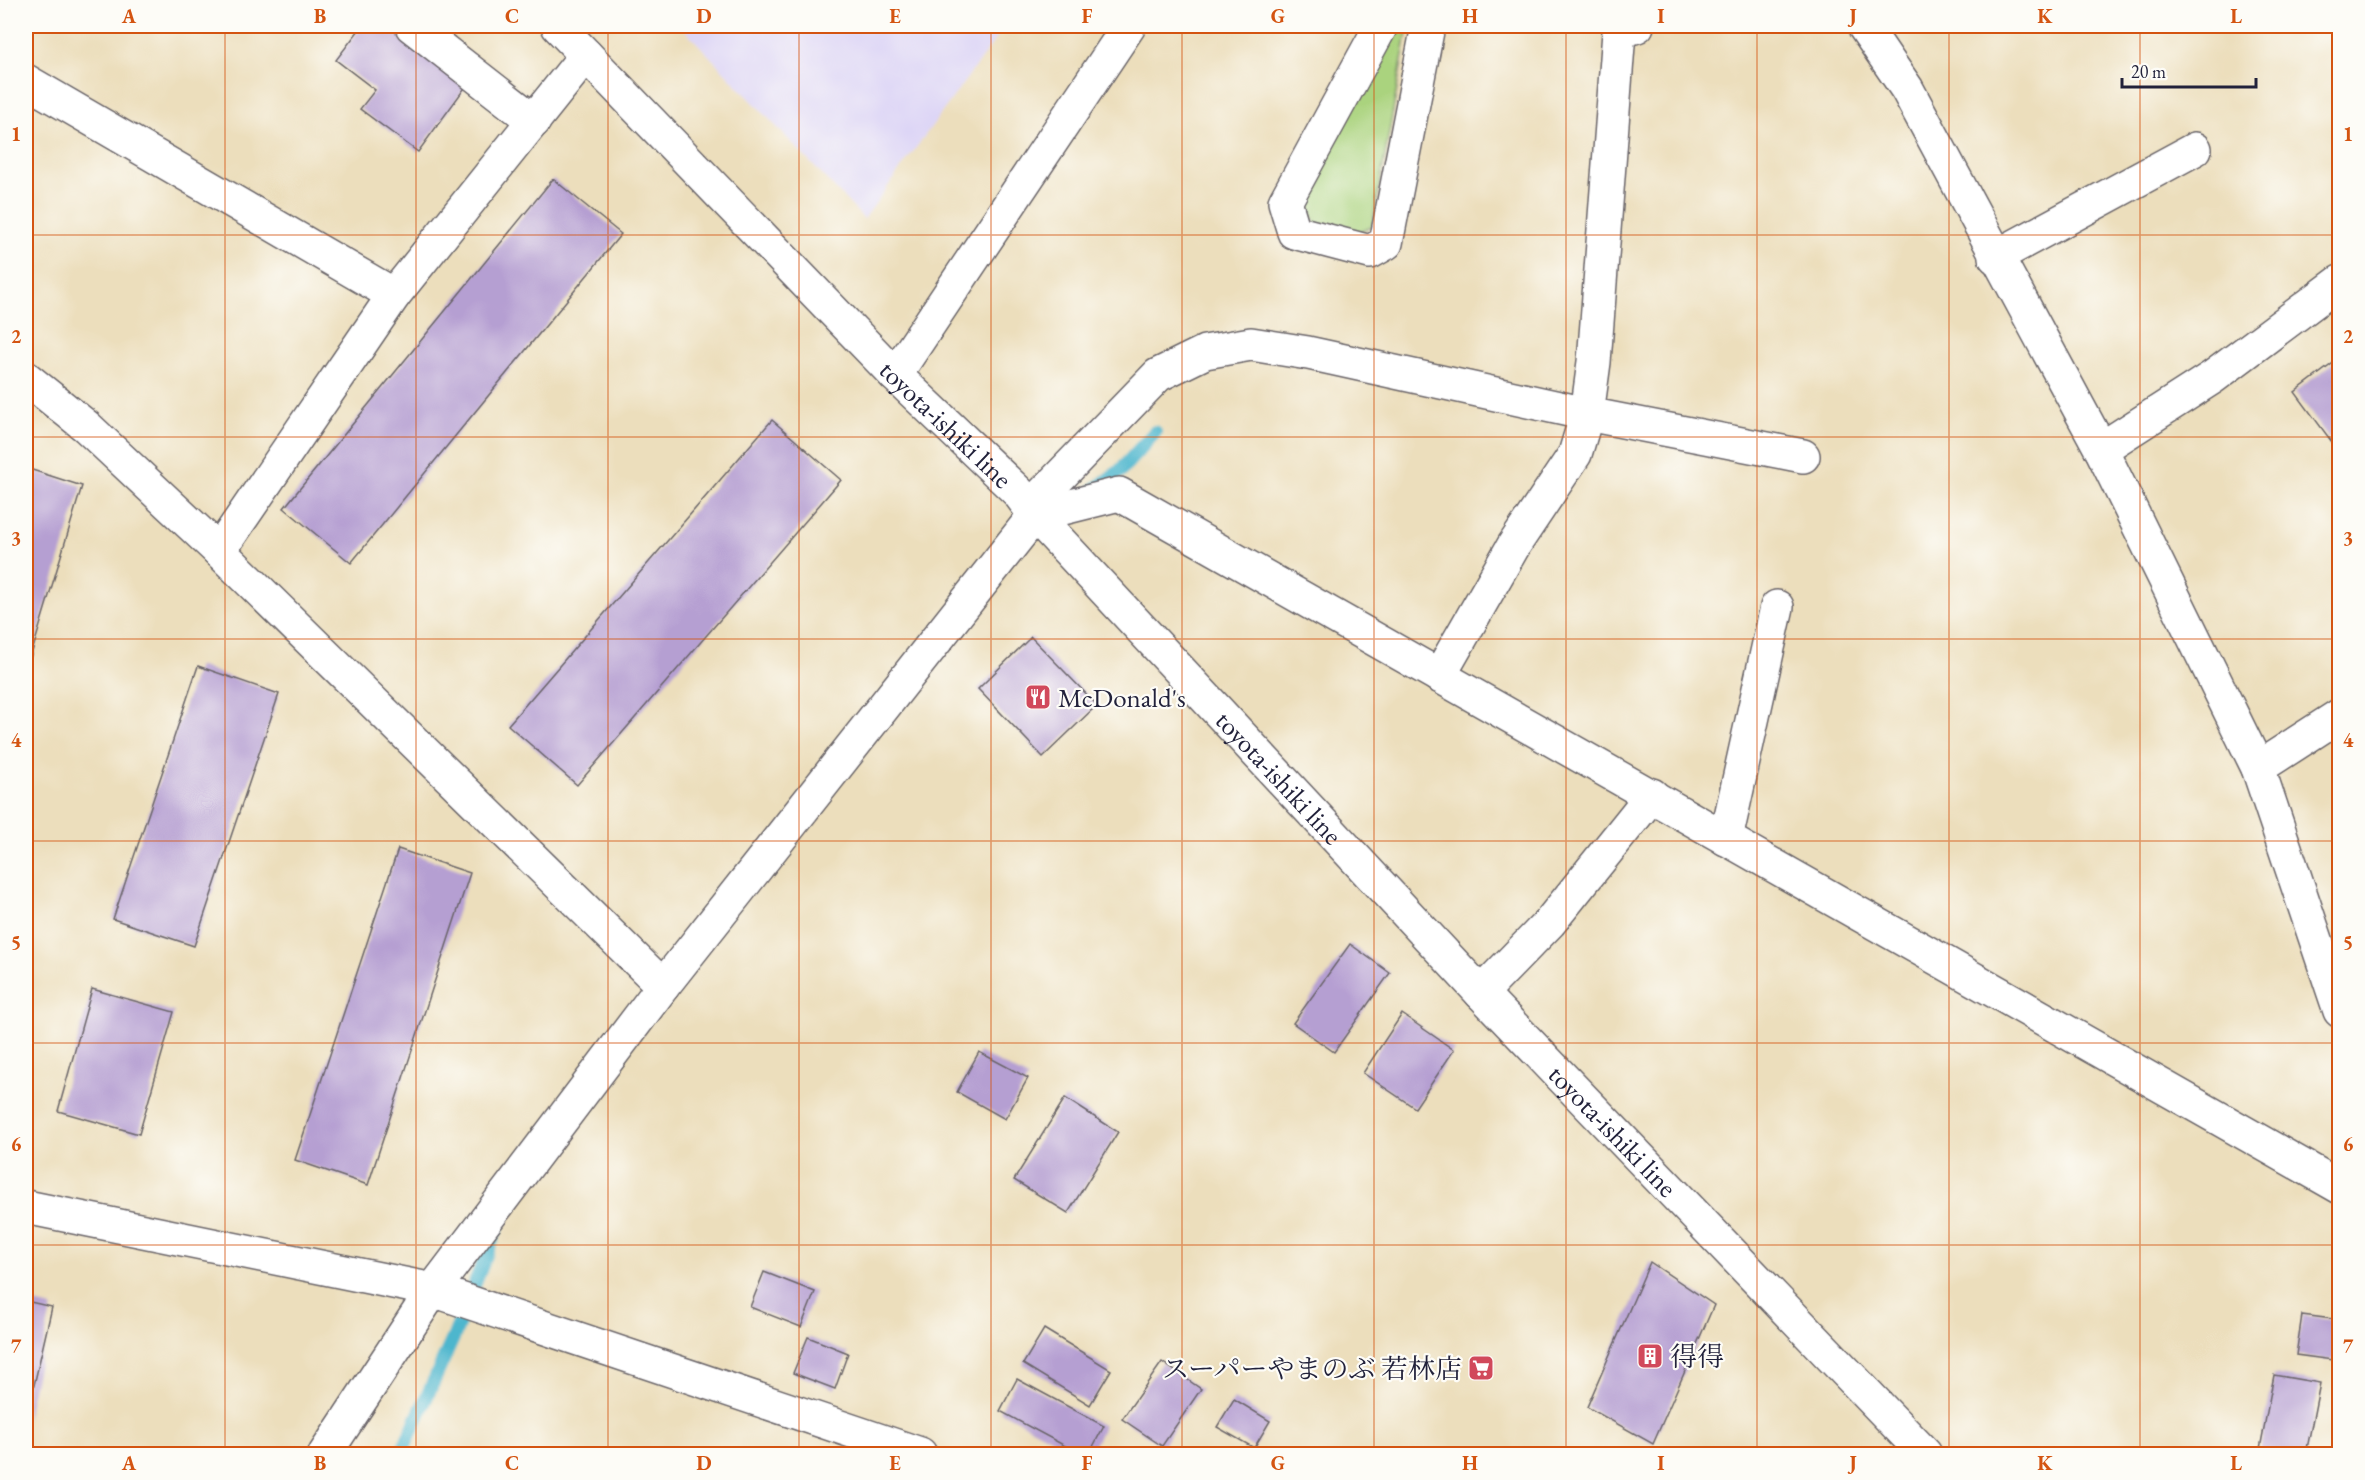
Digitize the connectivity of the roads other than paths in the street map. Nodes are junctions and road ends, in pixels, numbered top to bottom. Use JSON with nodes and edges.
{"nodes":[{"id":1,"x":412,"y":26,"type":"edge"},
{"id":2,"x":558,"y":26,"type":"edge"},
{"id":3,"x":1129,"y":26,"type":"edge"},
{"id":4,"x":1381,"y":26,"type":"edge"},
{"id":5,"x":1428,"y":26,"type":"edge"},
{"id":6,"x":1637,"y":26,"type":"edge"},
{"id":7,"x":1864,"y":26,"type":"edge"},
{"id":8,"x":586,"y":55,"type":"junction"},
{"id":9,"x":26,"y":81,"type":"edge"},
{"id":10,"x":534,"y":121,"type":"junction"},
{"id":11,"x":2195,"y":149,"type":"dead end"},
{"id":12,"x":1995,"y":257,"type":"junction"},
{"id":13,"x":2340,"y":282,"type":"edge"},
{"id":14,"x":394,"y":295,"type":"junction"},
{"id":15,"x":895,"y":375,"type":"junction"},
{"id":16,"x":26,"y":378,"type":"edge"},
{"id":17,"x":1587,"y":414,"type":"junction"},
{"id":18,"x":2101,"y":449,"type":"junction"},
{"id":19,"x":1803,"y":456,"type":"dead end"},
{"id":20,"x":1032,"y":511,"type":"junction"},
{"id":21,"x":219,"y":551,"type":"junction"},
{"id":22,"x":1777,"y":607,"type":"dead end"},
{"id":23,"x":1439,"y":676,"type":"junction"},
{"id":24,"x":2340,"y":715,"type":"edge"},
{"id":25,"x":2259,"y":768,"type":"junction"},
{"id":26,"x":1652,"y":795,"type":"junction"},
{"id":27,"x":1726,"y":839,"type":"junction"},
{"id":28,"x":663,"y":986,"type":"junction"},
{"id":29,"x":1481,"y":993,"type":"junction"},
{"id":30,"x":2340,"y":1011,"type":"edge"},
{"id":31,"x":2340,"y":1186,"type":"edge"},
{"id":32,"x":26,"y":1207,"type":"edge"},
{"id":33,"x":433,"y":1290,"type":"junction"},
{"id":34,"x":325,"y":1455,"type":"edge"},
{"id":35,"x":920,"y":1455,"type":"edge"},
{"id":36,"x":1925,"y":1455,"type":"edge"}],
"edges":[{"from":1,"to":10,"type":"street"},
{"from":2,"to":8,"type":"street","name":"toyota-ishiki line"},
{"from":3,"to":15,"type":"street"},
{"from":4,"to":5,"type":"street"},
{"from":6,"to":17,"type":"street"},
{"from":7,"to":12,"type":"street"},
{"from":8,"to":10,"type":"street"},
{"from":8,"to":15,"type":"street","name":"toyota-ishiki line"},
{"from":9,"to":14,"type":"street"},
{"from":10,"to":14,"type":"street"},
{"from":11,"to":12,"type":"street"},
{"from":12,"to":18,"type":"street"},
{"from":13,"to":18,"type":"street"},
{"from":14,"to":21,"type":"street"},
{"from":15,"to":20,"type":"street","name":"toyota-ishiki line"},
{"from":16,"to":21,"type":"street"},
{"from":17,"to":19,"type":"street"},
{"from":17,"to":20,"type":"street"},
{"from":17,"to":23,"type":"street"},
{"from":18,"to":25,"type":"street"},
{"from":20,"to":23,"type":"street"},
{"from":20,"to":28,"type":"street"},
{"from":20,"to":29,"type":"street","name":"toyota-ishiki line"},
{"from":21,"to":28,"type":"street"},
{"from":22,"to":27,"type":"street"},
{"from":23,"to":26,"type":"street"},
{"from":24,"to":25,"type":"street"},
{"from":25,"to":30,"type":"street"},
{"from":26,"to":27,"type":"street"},
{"from":26,"to":29,"type":"street"},
{"from":27,"to":31,"type":"street"},
{"from":28,"to":33,"type":"street"},
{"from":29,"to":36,"type":"street","name":"toyota-ishiki line"},
{"from":32,"to":33,"type":"street"},
{"from":33,"to":34,"type":"street"},
{"from":33,"to":35,"type":"street"}]}
